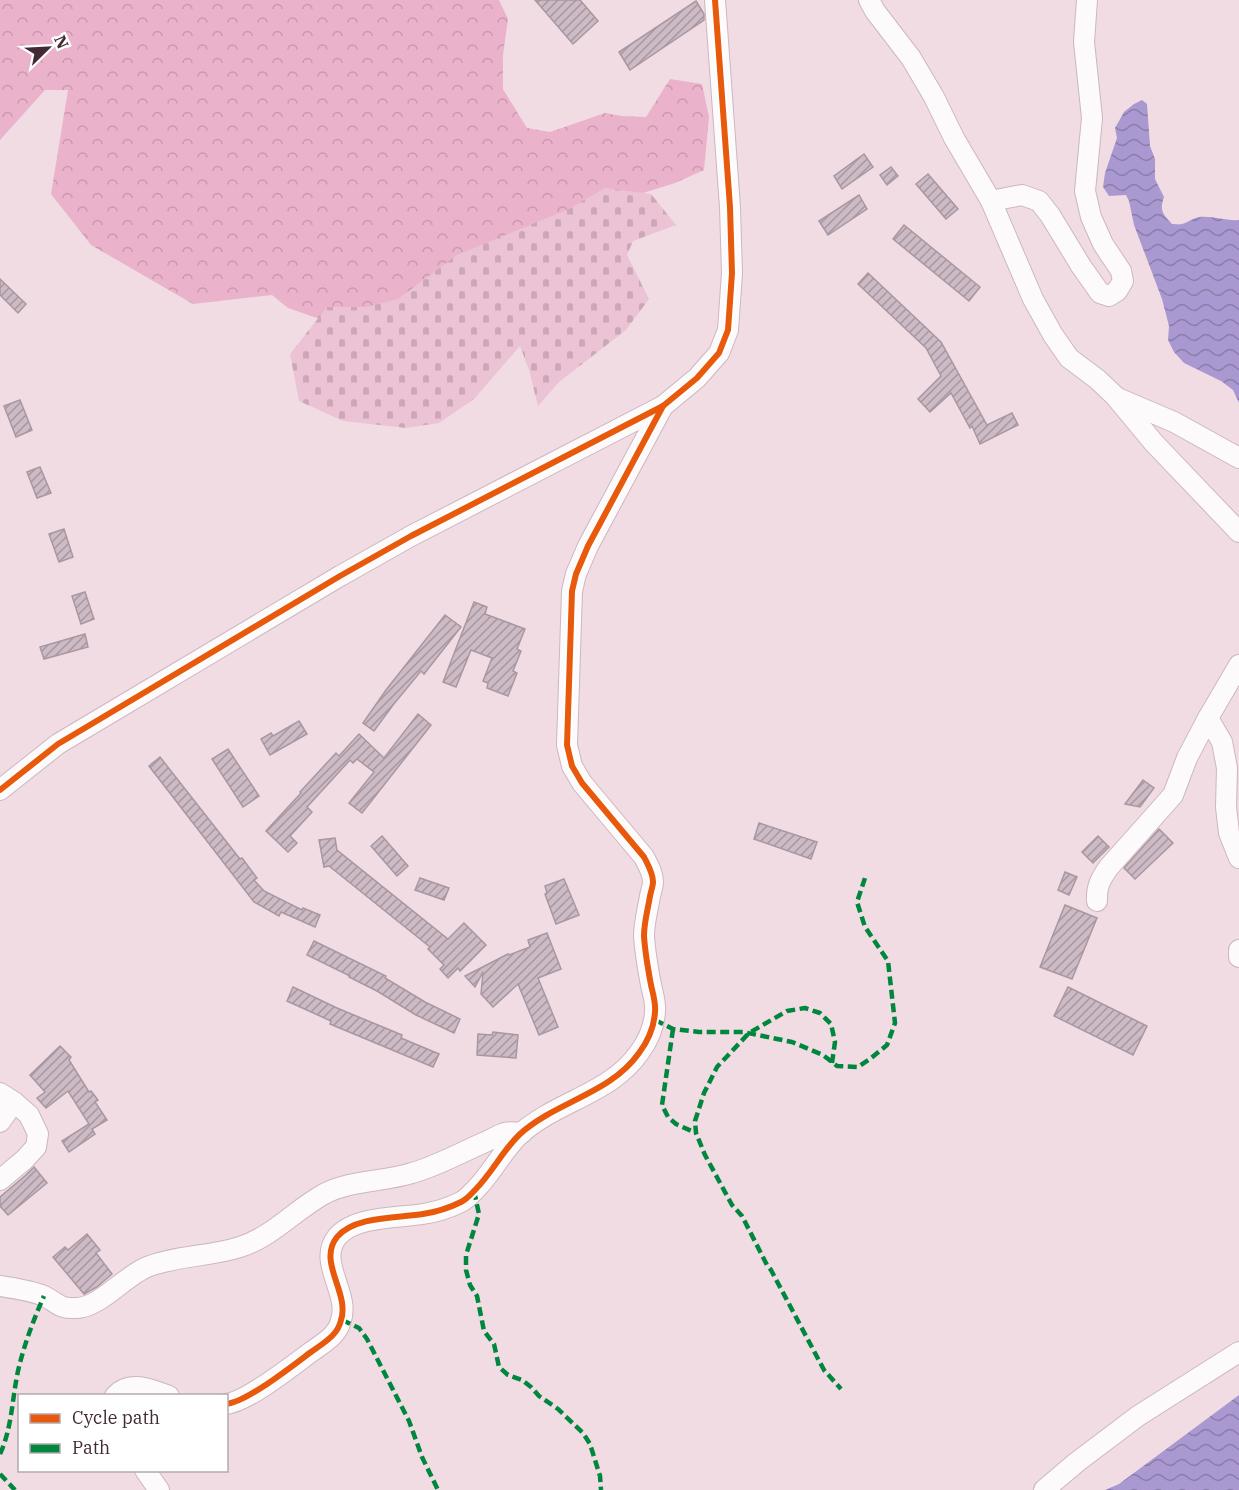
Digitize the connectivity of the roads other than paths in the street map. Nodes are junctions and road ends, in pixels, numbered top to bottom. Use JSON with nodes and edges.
{"nodes":[{"id":1,"x":716,"y":0,"type":"edge"},
{"id":2,"x":869,"y":0,"type":"edge"},
{"id":3,"x":1087,"y":0,"type":"edge"},
{"id":4,"x":992,"y":201,"type":"junction"},
{"id":5,"x":1115,"y":396,"type":"junction"},
{"id":6,"x":663,"y":406,"type":"junction"},
{"id":7,"x":1239,"y":458,"type":"edge"},
{"id":8,"x":1239,"y":532,"type":"edge"},
{"id":9,"x":1239,"y":665,"type":"edge"},
{"id":10,"x":1208,"y":718,"type":"junction"},
{"id":11,"x":3,"y":787,"type":"edge"},
{"id":12,"x":1239,"y":858,"type":"edge"},
{"id":13,"x":1097,"y":901,"type":"dead end"},
{"id":14,"x":1239,"y":950,"type":"edge"},
{"id":15,"x":1239,"y":957,"type":"edge"},
{"id":16,"x":7,"y":1098,"type":"edge"},
{"id":17,"x":0,"y":1122,"type":"edge"},
{"id":18,"x":522,"y":1133,"type":"junction"},
{"id":19,"x":0,"y":1180,"type":"edge"},
{"id":20,"x":3,"y":1284,"type":"edge"},
{"id":21,"x":1239,"y":1352,"type":"edge"},
{"id":22,"x":117,"y":1394,"type":"edge"},
{"id":23,"x":166,"y":1394,"type":"edge"},
{"id":24,"x":228,"y":1404,"type":"edge"},
{"id":25,"x":147,"y":1472,"type":"edge"},
{"id":26,"x":159,"y":1490,"type":"edge"},
{"id":27,"x":1044,"y":1490,"type":"edge"}],
"edges":[{"from":1,"to":6,"type":"street"},
{"from":2,"to":4,"type":"street"},
{"from":3,"to":4,"type":"street"},
{"from":4,"to":5,"type":"street"},
{"from":5,"to":7,"type":"street"},
{"from":5,"to":8,"type":"street"},
{"from":6,"to":11,"type":"street"},
{"from":6,"to":18,"type":"street"},
{"from":9,"to":10,"type":"street"},
{"from":10,"to":12,"type":"street"},
{"from":10,"to":13,"type":"street"},
{"from":14,"to":15,"type":"street"},
{"from":16,"to":17,"type":"street"},
{"from":16,"to":19,"type":"street"},
{"from":18,"to":20,"type":"street"},
{"from":18,"to":24,"type":"street"},
{"from":21,"to":27,"type":"street"},
{"from":22,"to":23,"type":"street"},
{"from":25,"to":26,"type":"street"}]}
